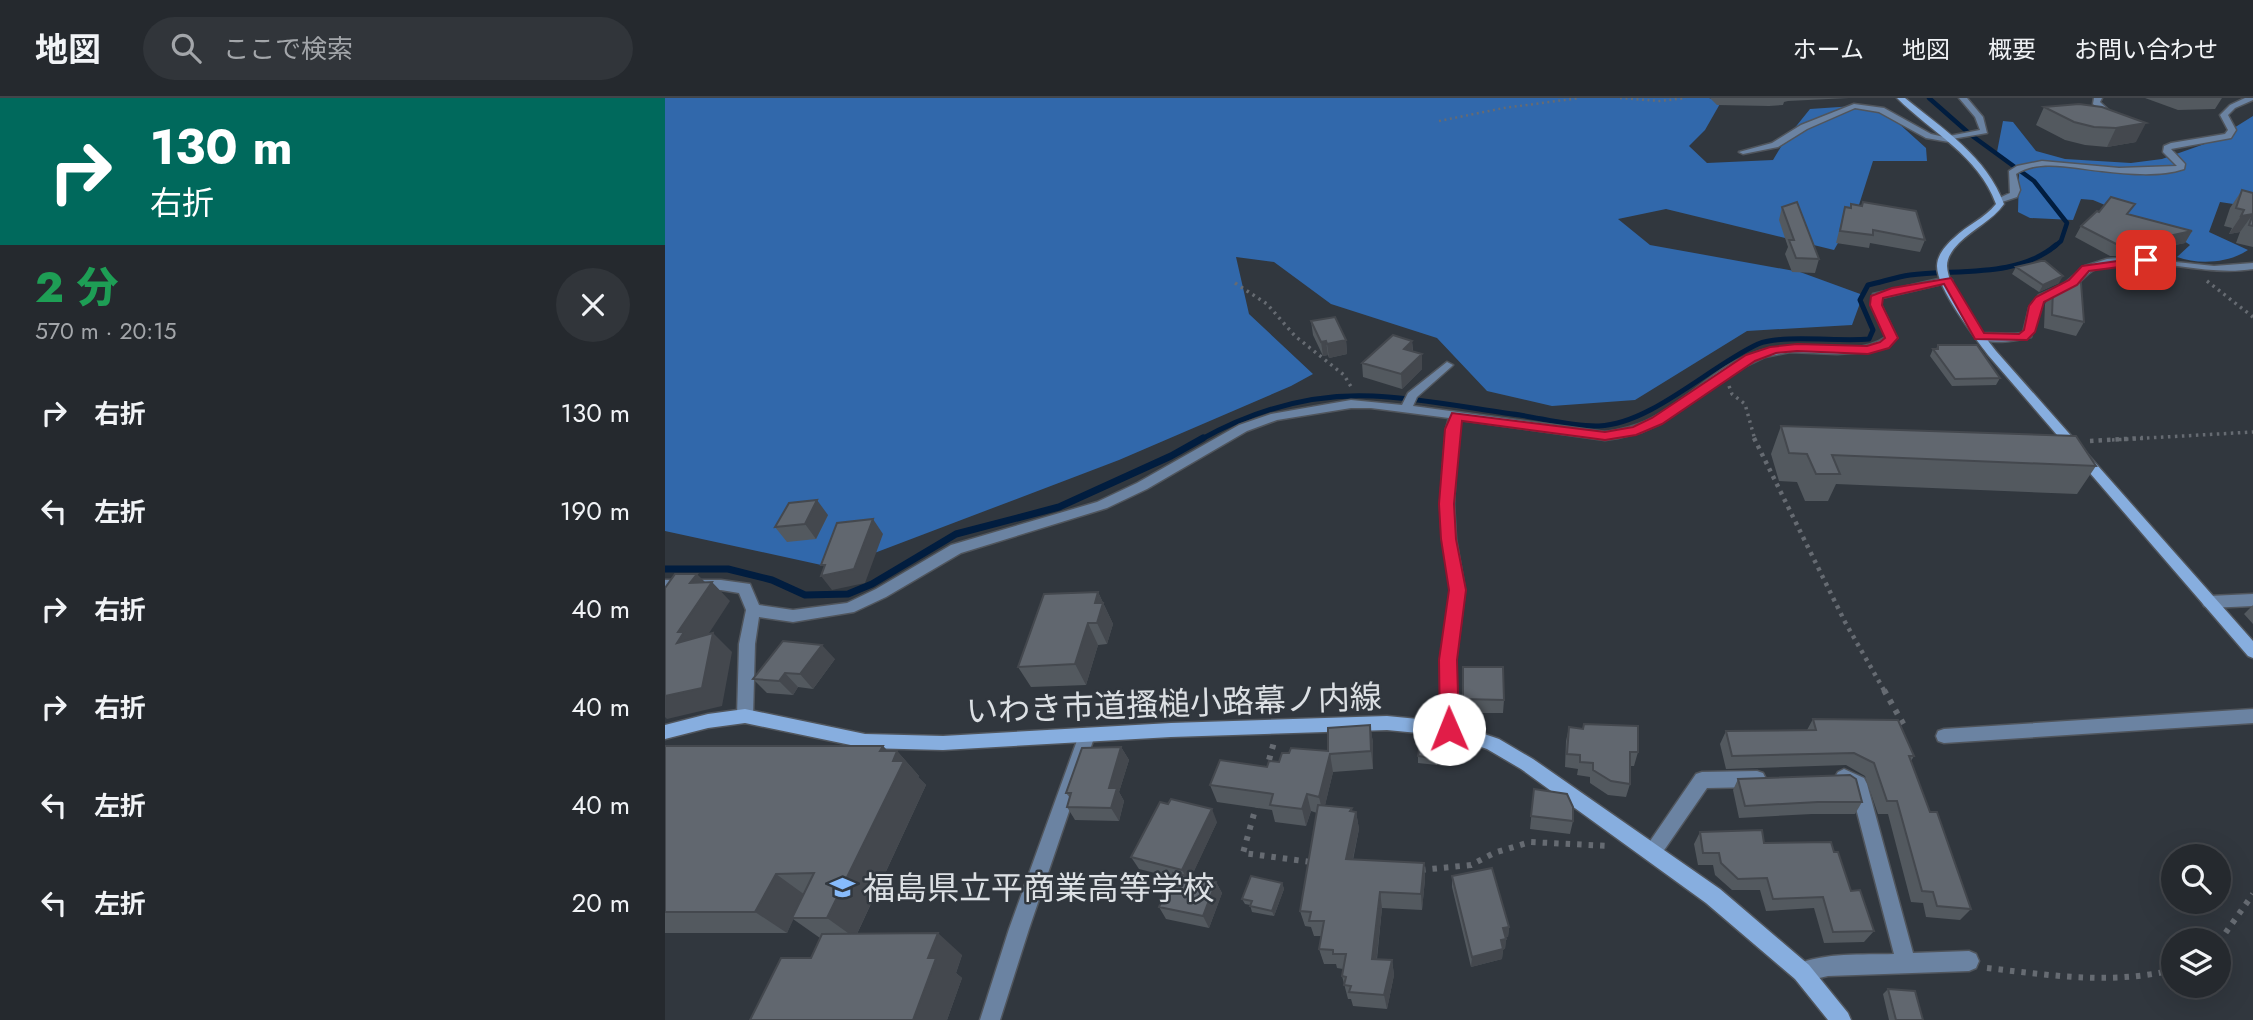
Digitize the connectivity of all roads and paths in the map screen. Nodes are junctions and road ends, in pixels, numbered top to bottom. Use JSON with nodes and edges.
{"nodes":[{"id":1,"x":1580,"y":98,"type":"edge"},
{"id":2,"x":1620,"y":98,"type":"edge"},
{"id":3,"x":1686,"y":98,"type":"edge"},
{"id":4,"x":1901,"y":98,"type":"edge"},
{"id":5,"x":1963,"y":98,"type":"edge"},
{"id":6,"x":2098,"y":98,"type":"edge"},
{"id":7,"x":2252,"y":98,"type":"edge"},
{"id":8,"x":2116,"y":120,"type":"edge"},
{"id":9,"x":1439,"y":121,"type":"dead end"},
{"id":10,"x":1948,"y":139,"type":"junction"},
{"id":11,"x":1743,"y":152,"type":"dead end"},
{"id":12,"x":1999,"y":201,"type":"junction"},
{"id":13,"x":2183,"y":265,"type":"junction"},
{"id":14,"x":2253,"y":266,"type":"edge"},
{"id":15,"x":1944,"y":275,"type":"junction"},
{"id":16,"x":1235,"y":283,"type":"dead end"},
{"id":17,"x":2253,"y":317,"type":"edge"},
{"id":18,"x":1980,"y":336,"type":"junction"},
{"id":19,"x":1447,"y":365,"type":"dead end"},
{"id":20,"x":1726,"y":375,"type":"junction"},
{"id":21,"x":1356,"y":404,"type":"junction"},
{"id":22,"x":1406,"y":408,"type":"junction"},
{"id":23,"x":1457,"y":416,"type":"junction"},
{"id":24,"x":2253,"y":432,"type":"edge"},
{"id":25,"x":2068,"y":442,"type":"junction"},
{"id":26,"x":665,"y":584,"type":"edge"},
{"id":27,"x":2253,"y":600,"type":"edge"},
{"id":28,"x":2209,"y":602,"type":"junction"},
{"id":29,"x":753,"y":610,"type":"junction"},
{"id":30,"x":2253,"y":652,"type":"edge"},
{"id":31,"x":745,"y":716,"type":"junction"},
{"id":32,"x":2253,"y":716,"type":"edge"},
{"id":33,"x":1277,"y":727,"type":"junction"},
{"id":34,"x":1905,"y":727,"type":"dead end"},
{"id":35,"x":1449,"y":729,"type":"junction"},
{"id":36,"x":665,"y":732,"type":"edge"},
{"id":37,"x":1087,"y":735,"type":"junction"},
{"id":38,"x":1944,"y":736,"type":"dead end"},
{"id":39,"x":1820,"y":777,"type":"edge"},
{"id":40,"x":1264,"y":778,"type":"edge"},
{"id":41,"x":1781,"y":778,"type":"edge"},
{"id":42,"x":1260,"y":790,"type":"edge"},
{"id":43,"x":1631,"y":837,"type":"junction"},
{"id":44,"x":1652,"y":853,"type":"junction"},
{"id":45,"x":1321,"y":864,"type":"edge"},
{"id":46,"x":1408,"y":872,"type":"edge"},
{"id":47,"x":2253,"y":894,"type":"edge"},
{"id":48,"x":2229,"y":928,"type":"edge"},
{"id":49,"x":1969,"y":961,"type":"joint"},
{"id":50,"x":1906,"y":963,"type":"junction"},
{"id":51,"x":1803,"y":972,"type":"junction"},
{"id":52,"x":2161,"y":973,"type":"edge"},
{"id":53,"x":990,"y":1020,"type":"edge"},
{"id":54,"x":1841,"y":1020,"type":"edge"}],
"edges":[{"from":1,"to":9,"type":"path"},
{"from":2,"to":3,"type":"path"},
{"from":4,"to":10,"type":"street"},
{"from":5,"to":10,"type":"street"},
{"from":6,"to":8,"type":"street"},
{"from":7,"to":12,"type":"street"},
{"from":10,"to":11,"type":"street"},
{"from":10,"to":12,"type":"street"},
{"from":12,"to":15,"type":"street"},
{"from":13,"to":14,"type":"street"},
{"from":13,"to":17,"type":"path"},
{"from":13,"to":18,"type":"street"},
{"from":15,"to":18,"type":"street"},
{"from":15,"to":20,"type":"street"},
{"from":16,"to":21,"type":"path"},
{"from":18,"to":25,"type":"street"},
{"from":19,"to":22,"type":"street"},
{"from":20,"to":23,"type":"street"},
{"from":20,"to":34,"type":"path"},
{"from":21,"to":22,"type":"street"},
{"from":21,"to":29,"type":"street"},
{"from":22,"to":23,"type":"street"},
{"from":23,"to":35,"type":"street"},
{"from":24,"to":25,"type":"path"},
{"from":25,"to":28,"type":"street"},
{"from":26,"to":29,"type":"street"},
{"from":27,"to":28,"type":"street"},
{"from":28,"to":30,"type":"street"},
{"from":29,"to":31,"type":"street"},
{"from":31,"to":36,"type":"street","name":"いわき市道搔槌小路幕ノ内線"},
{"from":31,"to":37,"type":"street","name":"いわき市道搔槌小路幕ノ内線"},
{"from":32,"to":38,"type":"street"},
{"from":33,"to":35,"type":"street","name":"いわき市道搔槌小路幕ノ内線"},
{"from":33,"to":37,"type":"street","name":"いわき市道搔槌小路幕ノ内線"},
{"from":33,"to":40,"type":"path"},
{"from":35,"to":43,"type":"street","name":"いわき市道搔槌小路幕ノ内線"},
{"from":37,"to":53,"type":"street"},
{"from":39,"to":50,"type":"street"},
{"from":41,"to":44,"type":"street"},
{"from":42,"to":45,"type":"path"},
{"from":43,"to":44,"type":"street","name":"いわき市道搔槌小路幕ノ内線"},
{"from":43,"to":46,"type":"path"},
{"from":44,"to":51,"type":"street","name":"いわき市道搔槌小路幕ノ内線"},
{"from":47,"to":48,"type":"path"},
{"from":49,"to":50,"type":"street"},
{"from":49,"to":52,"type":"path"},
{"from":50,"to":51,"type":"street"},
{"from":51,"to":54,"type":"street","name":"いわき市道搔槌小路幕ノ内線"}]}
